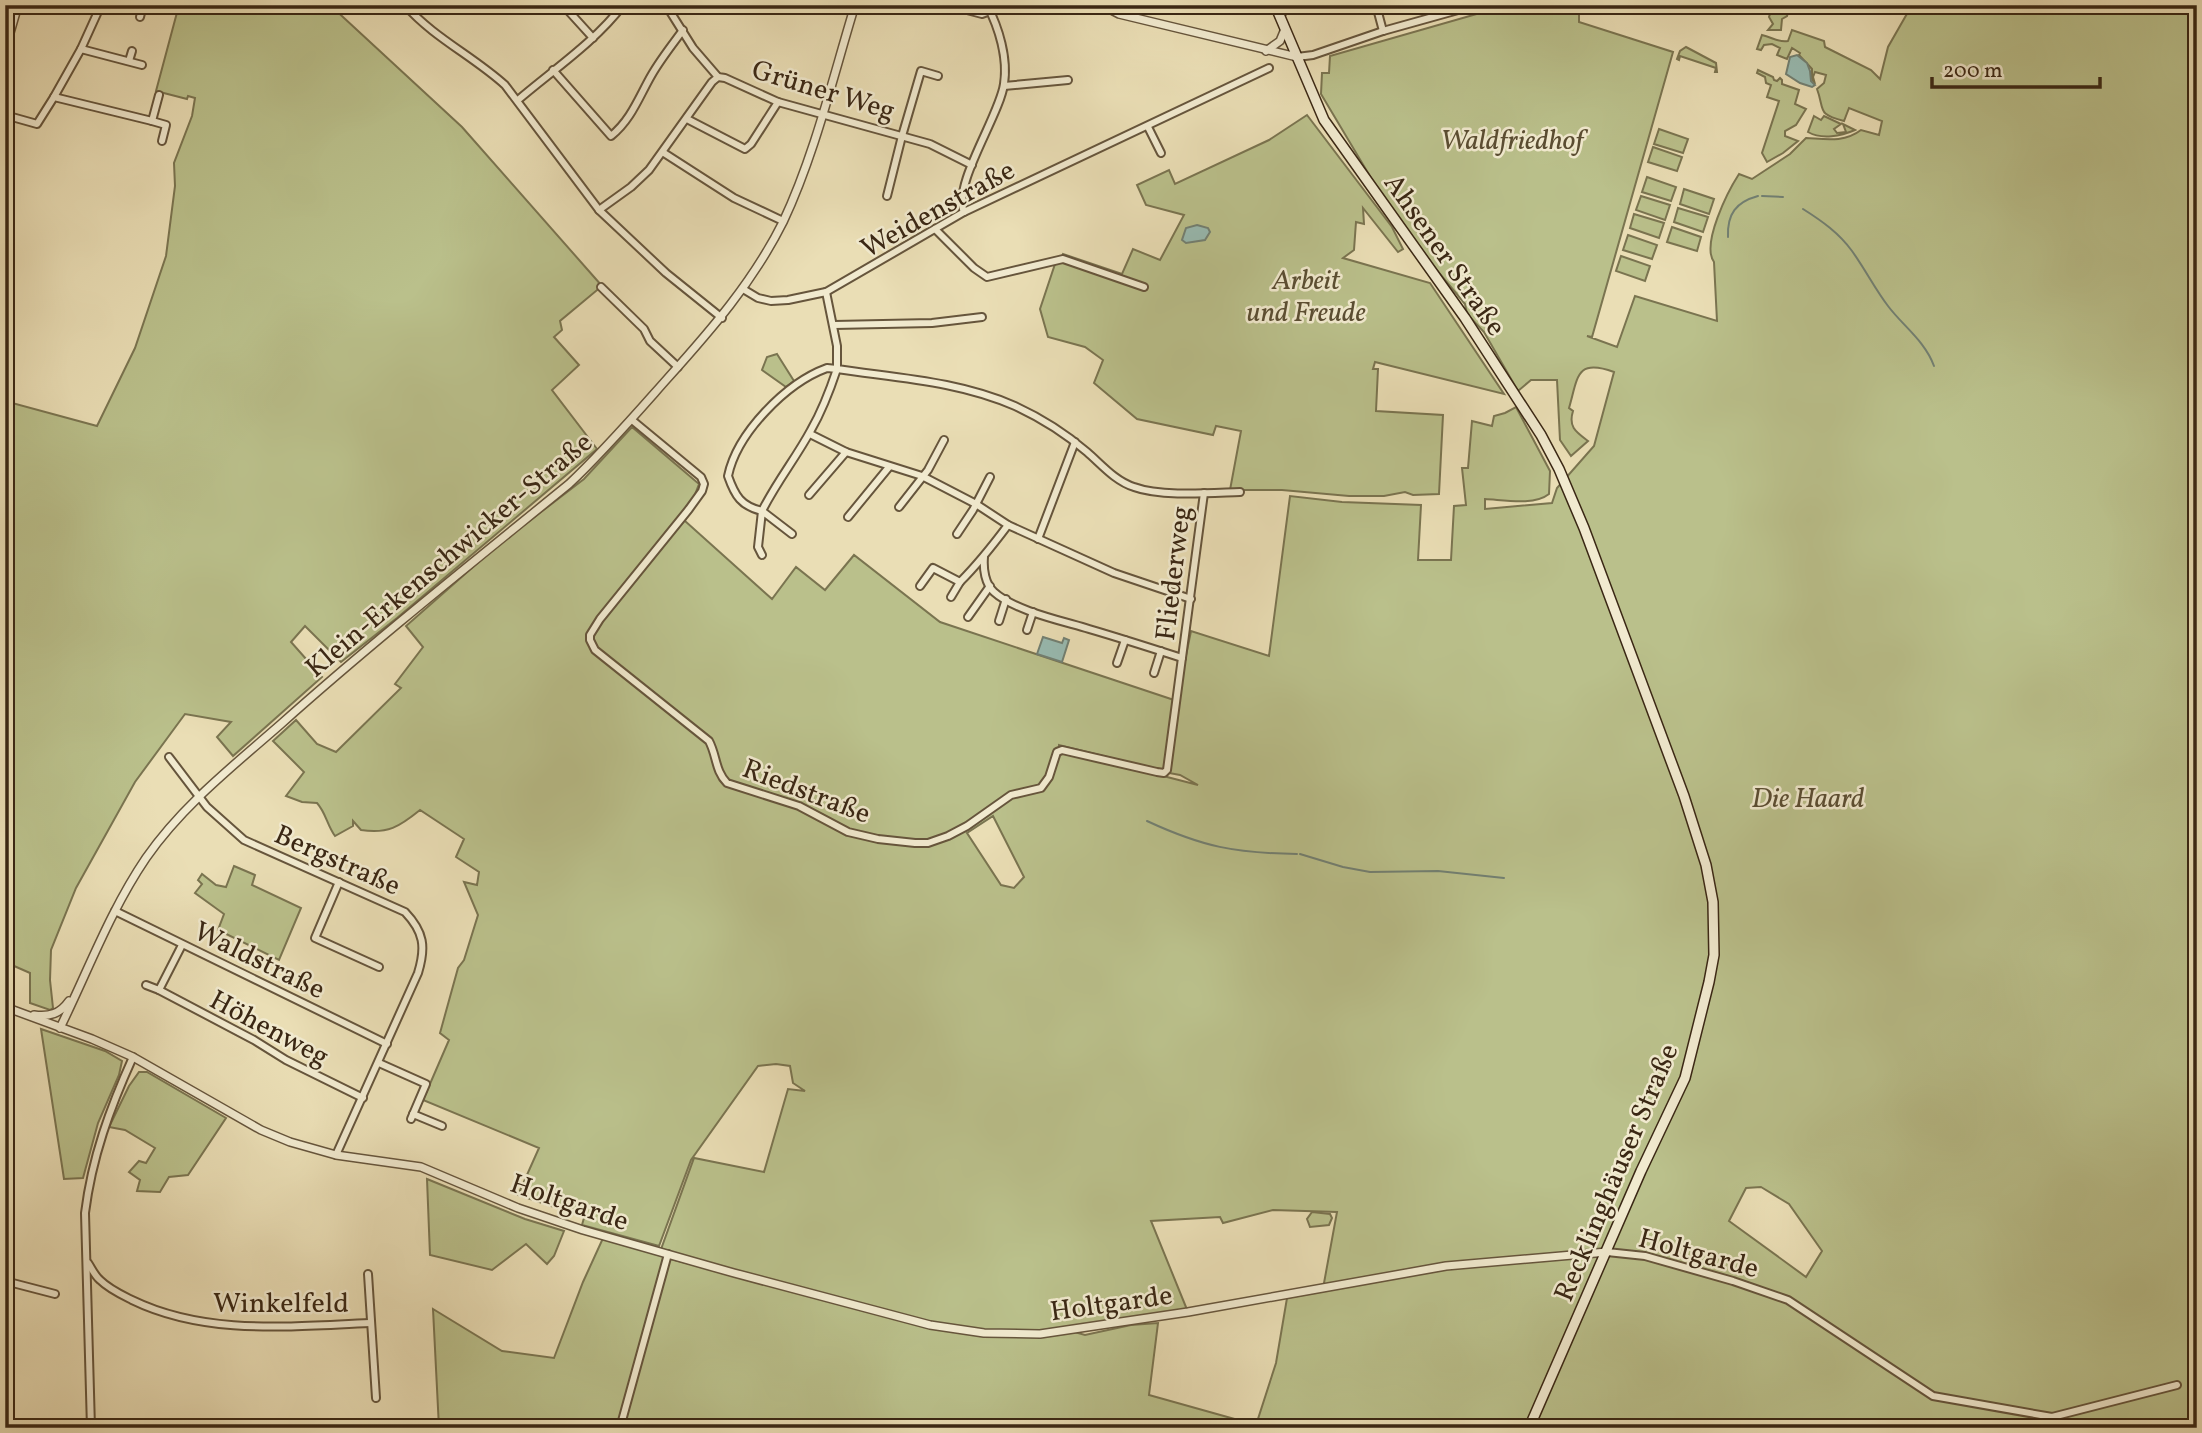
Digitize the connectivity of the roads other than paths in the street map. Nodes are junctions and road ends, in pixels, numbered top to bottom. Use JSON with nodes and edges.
{"nodes":[{"id":1,"x":18,"y":5,"type":"edge"},
{"id":2,"x":101,"y":5,"type":"edge"},
{"id":3,"x":143,"y":5,"type":"edge"},
{"id":4,"x":405,"y":5,"type":"edge"},
{"id":5,"x":563,"y":5,"type":"edge"},
{"id":6,"x":623,"y":5,"type":"edge"},
{"id":7,"x":666,"y":5,"type":"edge"},
{"id":8,"x":855,"y":5,"type":"edge"},
{"id":9,"x":947,"y":5,"type":"edge"},
{"id":10,"x":1102,"y":5,"type":"edge"},
{"id":11,"x":1275,"y":5,"type":"edge"},
{"id":12,"x":1290,"y":5,"type":"edge"},
{"id":13,"x":1376,"y":5,"type":"edge"},
{"id":14,"x":1476,"y":5,"type":"edge"},
{"id":15,"x":1463,"y":7,"type":"edge"},
{"id":16,"x":989,"y":8,"type":"edge"},
{"id":17,"x":155,"y":9,"type":"dead end"},
{"id":18,"x":1120,"y":10,"type":"edge"},
{"id":19,"x":1279,"y":16,"type":"junction"},
{"id":20,"x":140,"y":17,"type":"dead end"},
{"id":21,"x":1285,"y":29,"type":"junction"},
{"id":22,"x":683,"y":30,"type":"junction"},
{"id":23,"x":1383,"y":31,"type":"junction"},
{"id":24,"x":593,"y":38,"type":"junction"},
{"id":25,"x":81,"y":49,"type":"junction"},
{"id":26,"x":5,"y":50,"type":"edge"},
{"id":27,"x":132,"y":51,"type":"dead end"},
{"id":28,"x":1266,"y":51,"type":"junction"},
{"id":29,"x":1297,"y":57,"type":"junction"},
{"id":30,"x":129,"y":61,"type":"junction"},
{"id":31,"x":142,"y":65,"type":"dead end"},
{"id":32,"x":1269,"y":68,"type":"dead end"},
{"id":33,"x":553,"y":70,"type":"junction"},
{"id":34,"x":715,"y":75,"type":"junction"},
{"id":35,"x":938,"y":76,"type":"dead end"},
{"id":36,"x":1068,"y":80,"type":"dead end"},
{"id":37,"x":1004,"y":86,"type":"junction"},
{"id":38,"x":159,"y":95,"type":"dead end"},
{"id":39,"x":54,"y":97,"type":"junction"},
{"id":40,"x":519,"y":100,"type":"junction"},
{"id":41,"x":778,"y":102,"type":"junction"},
{"id":42,"x":822,"y":114,"type":"junction"},
{"id":43,"x":5,"y":115,"type":"edge"},
{"id":44,"x":687,"y":119,"type":"junction"},
{"id":45,"x":152,"y":121,"type":"junction"},
{"id":46,"x":1148,"y":127,"type":"junction"},
{"id":47,"x":902,"y":135,"type":"junction"},
{"id":48,"x":162,"y":141,"type":"dead end"},
{"id":49,"x":664,"y":153,"type":"junction"},
{"id":50,"x":1161,"y":153,"type":"dead end"},
{"id":51,"x":972,"y":165,"type":"junction"},
{"id":52,"x":887,"y":196,"type":"dead end"},
{"id":53,"x":599,"y":210,"type":"junction"},
{"id":54,"x":964,"y":212,"type":"junction"},
{"id":55,"x":783,"y":221,"type":"junction"},
{"id":56,"x":934,"y":229,"type":"junction"},
{"id":57,"x":601,"y":287,"type":"dead end"},
{"id":58,"x":1144,"y":287,"type":"dead end"},
{"id":59,"x":743,"y":289,"type":"junction"},
{"id":60,"x":826,"y":292,"type":"junction"},
{"id":61,"x":982,"y":317,"type":"dead end"},
{"id":62,"x":722,"y":318,"type":"junction"},
{"id":63,"x":834,"y":325,"type":"junction"},
{"id":64,"x":678,"y":367,"type":"junction"},
{"id":65,"x":837,"y":369,"type":"junction"},
{"id":66,"x":632,"y":420,"type":"junction"},
{"id":67,"x":810,"y":434,"type":"junction"},
{"id":68,"x":944,"y":440,"type":"dead end"},
{"id":69,"x":1075,"y":442,"type":"junction"},
{"id":70,"x":846,"y":452,"type":"junction"},
{"id":71,"x":889,"y":467,"type":"junction"},
{"id":72,"x":922,"y":475,"type":"junction"},
{"id":73,"x":990,"y":477,"type":"dead end"},
{"id":74,"x":1240,"y":492,"type":"dead end"},
{"id":75,"x":1204,"y":494,"type":"junction"},
{"id":76,"x":809,"y":495,"type":"dead end"},
{"id":77,"x":976,"y":504,"type":"junction"},
{"id":78,"x":900,"y":507,"type":"dead end"},
{"id":79,"x":762,"y":511,"type":"junction"},
{"id":80,"x":848,"y":517,"type":"dead end"},
{"id":81,"x":1008,"y":525,"type":"junction"},
{"id":82,"x":1584,"y":528,"type":"joint"},
{"id":83,"x":792,"y":534,"type":"dead end"},
{"id":84,"x":957,"y":534,"type":"dead end"},
{"id":85,"x":1038,"y":539,"type":"junction"},
{"id":86,"x":762,"y":555,"type":"dead end"},
{"id":87,"x":984,"y":557,"type":"junction"},
{"id":88,"x":960,"y":582,"type":"junction"},
{"id":89,"x":920,"y":586,"type":"dead end"},
{"id":90,"x":989,"y":586,"type":"junction"},
{"id":91,"x":951,"y":597,"type":"dead end"},
{"id":92,"x":1006,"y":599,"type":"junction"},
{"id":93,"x":1191,"y":599,"type":"junction"},
{"id":94,"x":1033,"y":612,"type":"junction"},
{"id":95,"x":968,"y":617,"type":"dead end"},
{"id":96,"x":999,"y":621,"type":"dead end"},
{"id":97,"x":1027,"y":630,"type":"dead end"},
{"id":98,"x":1125,"y":640,"type":"junction"},
{"id":99,"x":1161,"y":651,"type":"junction"},
{"id":100,"x":1182,"y":658,"type":"junction"},
{"id":101,"x":1117,"y":663,"type":"dead end"},
{"id":102,"x":1154,"y":673,"type":"dead end"},
{"id":103,"x":169,"y":757,"type":"dead end"},
{"id":104,"x":1157,"y":772,"type":"joint"},
{"id":105,"x":199,"y":797,"type":"junction"},
{"id":106,"x":339,"y":882,"type":"junction"},
{"id":107,"x":115,"y":911,"type":"junction"},
{"id":108,"x":182,"y":945,"type":"junction"},
{"id":109,"x":379,"y":967,"type":"dead end"},
{"id":110,"x":146,"y":985,"type":"dead end"},
{"id":111,"x":159,"y":990,"type":"junction"},
{"id":112,"x":76,"y":993,"type":"junction"},
{"id":113,"x":5,"y":1007,"type":"edge"},
{"id":114,"x":65,"y":1007,"type":"junction"},
{"id":115,"x":23,"y":1014,"type":"junction"},
{"id":116,"x":57,"y":1027,"type":"junction"},
{"id":117,"x":387,"y":1044,"type":"junction"},
{"id":118,"x":134,"y":1057,"type":"junction"},
{"id":119,"x":379,"y":1063,"type":"junction"},
{"id":120,"x":363,"y":1098,"type":"junction"},
{"id":121,"x":442,"y":1126,"type":"dead end"},
{"id":122,"x":336,"y":1155,"type":"junction"},
{"id":123,"x":1607,"y":1252,"type":"junction"},
{"id":124,"x":668,"y":1254,"type":"junction"},
{"id":125,"x":87,"y":1261,"type":"junction"},
{"id":126,"x":368,"y":1274,"type":"dead end"},
{"id":127,"x":5,"y":1281,"type":"edge"},
{"id":128,"x":55,"y":1294,"type":"dead end"},
{"id":129,"x":370,"y":1323,"type":"junction"},
{"id":130,"x":2177,"y":1385,"type":"dead end"},
{"id":131,"x":376,"y":1398,"type":"dead end"},
{"id":132,"x":91,"y":1428,"type":"edge"},
{"id":133,"x":620,"y":1428,"type":"edge"},
{"id":134,"x":1529,"y":1428,"type":"edge"}],
"edges":[{"from":1,"to":26,"type":"street"},
{"from":2,"to":25,"type":"street"},
{"from":3,"to":17,"type":"street"},
{"from":3,"to":20,"type":"street"},
{"from":4,"to":40,"type":"street"},
{"from":5,"to":24,"type":"street"},
{"from":6,"to":24,"type":"street"},
{"from":7,"to":22,"type":"street","name":"Grüner Weg"},
{"from":8,"to":42,"type":"street","name":"Klein-Erkenschwicker-Straße"},
{"from":9,"to":16,"type":"street"},
{"from":10,"to":18,"type":"street"},
{"from":11,"to":19,"type":"main road","name":"Ahsener Straße"},
{"from":12,"to":19,"type":"street"},
{"from":13,"to":23,"type":"street"},
{"from":14,"to":15,"type":"street"},
{"from":15,"to":23,"type":"street"},
{"from":16,"to":37,"type":"street"},
{"from":18,"to":28,"type":"street"},
{"from":19,"to":21,"type":"main road","name":"Ahsener Straße"},
{"from":21,"to":28,"type":"street"},
{"from":21,"to":29,"type":"main road","name":"Ahsener Straße"},
{"from":22,"to":33,"type":"street"},
{"from":22,"to":34,"type":"street","name":"Grüner Weg"},
{"from":23,"to":29,"type":"street"},
{"from":24,"to":33,"type":"street"},
{"from":25,"to":30,"type":"street"},
{"from":25,"to":39,"type":"street"},
{"from":27,"to":30,"type":"street"},
{"from":28,"to":29,"type":"street"},
{"from":29,"to":82,"type":"main road","name":"Ahsener Straße"},
{"from":30,"to":31,"type":"street"},
{"from":32,"to":46,"type":"street","name":"Weidenstraße"},
{"from":33,"to":40,"type":"street"},
{"from":34,"to":41,"type":"street","name":"Grüner Weg"},
{"from":34,"to":44,"type":"street"},
{"from":35,"to":47,"type":"street"},
{"from":36,"to":37,"type":"street"},
{"from":37,"to":51,"type":"street"},
{"from":38,"to":45,"type":"street"},
{"from":39,"to":43,"type":"street"},
{"from":39,"to":45,"type":"street"},
{"from":40,"to":53,"type":"street"},
{"from":41,"to":42,"type":"street","name":"Grüner Weg"},
{"from":41,"to":44,"type":"street"},
{"from":42,"to":47,"type":"street","name":"Grüner Weg"},
{"from":42,"to":55,"type":"street","name":"Klein-Erkenschwicker-Straße"},
{"from":44,"to":49,"type":"street"},
{"from":45,"to":48,"type":"street"},
{"from":46,"to":50,"type":"street"},
{"from":46,"to":54,"type":"street","name":"Weidenstraße"},
{"from":47,"to":51,"type":"street","name":"Grüner Weg"},
{"from":47,"to":52,"type":"street"},
{"from":49,"to":53,"type":"street"},
{"from":49,"to":55,"type":"street"},
{"from":51,"to":54,"type":"street"},
{"from":53,"to":62,"type":"street"},
{"from":54,"to":56,"type":"street","name":"Weidenstraße"},
{"from":55,"to":59,"type":"street","name":"Klein-Erkenschwicker-Straße"},
{"from":56,"to":58,"type":"street"},
{"from":56,"to":60,"type":"street","name":"Weidenstraße"},
{"from":57,"to":64,"type":"street"},
{"from":59,"to":60,"type":"street","name":"Weidenstraße"},
{"from":59,"to":62,"type":"street","name":"Klein-Erkenschwicker-Straße"},
{"from":60,"to":63,"type":"street"},
{"from":61,"to":63,"type":"street"},
{"from":62,"to":64,"type":"street","name":"Klein-Erkenschwicker-Straße"},
{"from":63,"to":65,"type":"street"},
{"from":64,"to":66,"type":"street","name":"Klein-Erkenschwicker-Straße"},
{"from":65,"to":67,"type":"street"},
{"from":65,"to":69,"type":"street"},
{"from":65,"to":79,"type":"street"},
{"from":66,"to":104,"type":"street","name":"Riedstraße"},
{"from":66,"to":105,"type":"street","name":"Klein-Erkenschwicker-Straße"},
{"from":67,"to":70,"type":"street"},
{"from":67,"to":79,"type":"street"},
{"from":68,"to":72,"type":"street"},
{"from":69,"to":75,"type":"street"},
{"from":69,"to":85,"type":"street"},
{"from":70,"to":71,"type":"street"},
{"from":70,"to":76,"type":"street"},
{"from":71,"to":72,"type":"street"},
{"from":71,"to":80,"type":"street"},
{"from":72,"to":77,"type":"street"},
{"from":72,"to":78,"type":"street"},
{"from":73,"to":77,"type":"street"},
{"from":74,"to":75,"type":"street"},
{"from":75,"to":93,"type":"street","name":"Fliederweg"},
{"from":77,"to":81,"type":"street"},
{"from":77,"to":84,"type":"street"},
{"from":79,"to":83,"type":"street"},
{"from":79,"to":86,"type":"street"},
{"from":81,"to":85,"type":"street"},
{"from":81,"to":87,"type":"street"},
{"from":82,"to":123,"type":"main road","name":"Recklinghäuser Straße"},
{"from":85,"to":93,"type":"street"},
{"from":87,"to":88,"type":"street"},
{"from":87,"to":90,"type":"street"},
{"from":88,"to":89,"type":"street"},
{"from":88,"to":91,"type":"street"},
{"from":90,"to":92,"type":"street","name":"Fliederweg"},
{"from":90,"to":95,"type":"street"},
{"from":92,"to":94,"type":"street","name":"Fliederweg"},
{"from":92,"to":96,"type":"street"},
{"from":93,"to":100,"type":"street","name":"Fliederweg"},
{"from":94,"to":97,"type":"street"},
{"from":94,"to":98,"type":"street","name":"Fliederweg"},
{"from":98,"to":99,"type":"street","name":"Fliederweg"},
{"from":98,"to":101,"type":"street","name":"Fliederweg"},
{"from":99,"to":100,"type":"street","name":"Fliederweg"},
{"from":99,"to":102,"type":"street","name":"Fliederweg"},
{"from":100,"to":104,"type":"street","name":"Fliederweg"},
{"from":103,"to":105,"type":"street","name":"Bergstraße"},
{"from":105,"to":106,"type":"street","name":"Bergstraße"},
{"from":105,"to":107,"type":"street","name":"Klein-Erkenschwicker-Straße"},
{"from":106,"to":109,"type":"street"},
{"from":106,"to":117,"type":"street","name":"Bergstraße"},
{"from":107,"to":108,"type":"street","name":"Waldstraße"},
{"from":107,"to":112,"type":"street","name":"Klein-Erkenschwicker-Straße"},
{"from":108,"to":111,"type":"street"},
{"from":108,"to":117,"type":"street","name":"Waldstraße"},
{"from":110,"to":111,"type":"street","name":"Höhenweg"},
{"from":111,"to":120,"type":"street","name":"Höhenweg"},
{"from":112,"to":114,"type":"street","name":"Klein-Erkenschwicker-Straße"},
{"from":112,"to":116,"type":"street","name":"Klein-Erkenschwicker-Straße"},
{"from":113,"to":115,"type":"street","name":"Holtgarde"},
{"from":114,"to":115,"type":"street"},
{"from":114,"to":116,"type":"street","name":"Klein-Erkenschwicker-Straße"},
{"from":115,"to":116,"type":"street","name":"Holtgarde"},
{"from":116,"to":118,"type":"street","name":"Holtgarde"},
{"from":117,"to":119,"type":"street","name":"Bergstraße"},
{"from":118,"to":122,"type":"street","name":"Holtgarde"},
{"from":118,"to":125,"type":"street"},
{"from":119,"to":120,"type":"street","name":"Bergstraße"},
{"from":119,"to":121,"type":"street"},
{"from":120,"to":122,"type":"street","name":"Bergstraße"},
{"from":122,"to":124,"type":"street","name":"Holtgarde"},
{"from":123,"to":124,"type":"street","name":"Holtgarde"},
{"from":123,"to":130,"type":"street","name":"Holtgarde"},
{"from":123,"to":134,"type":"main road","name":"Recklinghäuser Straße"},
{"from":124,"to":133,"type":"street"},
{"from":125,"to":129,"type":"street","name":"Winkelfeld"},
{"from":125,"to":132,"type":"street"},
{"from":126,"to":129,"type":"street","name":"Winkelfeld"},
{"from":127,"to":128,"type":"street"},
{"from":129,"to":131,"type":"street","name":"Winkelfeld"}]}
